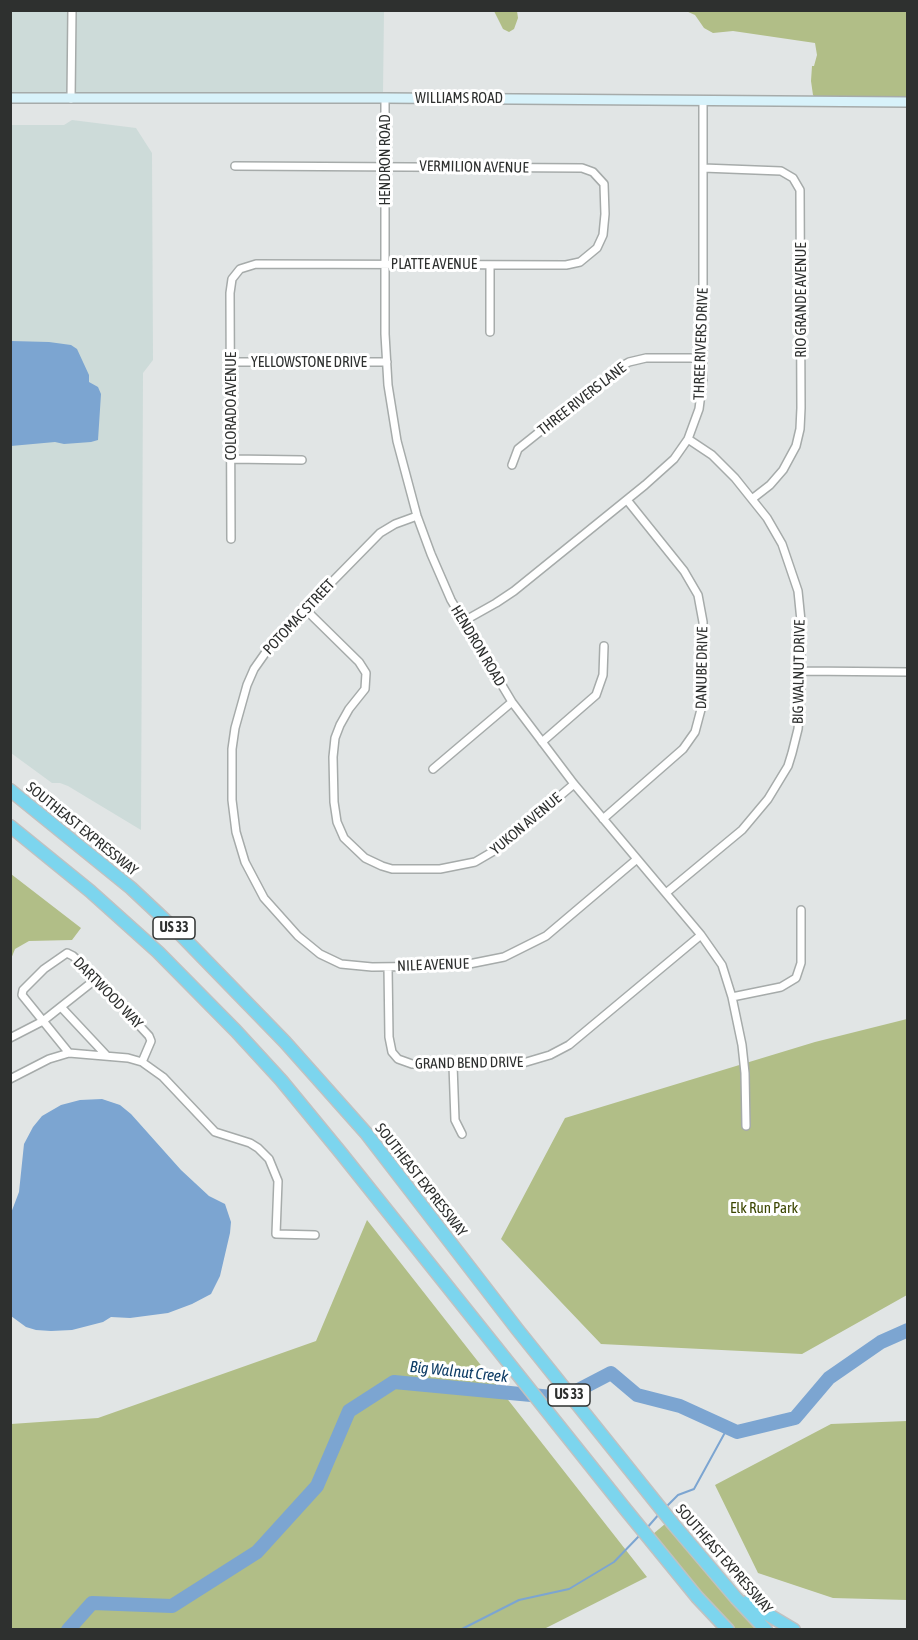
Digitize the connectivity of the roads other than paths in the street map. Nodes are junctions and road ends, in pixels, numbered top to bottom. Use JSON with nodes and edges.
{"nodes":[{"id":1,"x":72,"y":10,"type":"edge"},
{"id":2,"x":10,"y":98,"type":"edge"},
{"id":3,"x":385,"y":98,"type":"junction"},
{"id":4,"x":72,"y":99,"type":"junction"},
{"id":5,"x":703,"y":100,"type":"junction"},
{"id":6,"x":908,"y":102,"type":"edge"},
{"id":7,"x":235,"y":166,"type":"dead end"},
{"id":8,"x":385,"y":166,"type":"junction"},
{"id":9,"x":703,"y":168,"type":"junction"},
{"id":10,"x":605,"y":214,"type":"joint"},
{"id":11,"x":385,"y":264,"type":"junction"},
{"id":12,"x":490,"y":265,"type":"junction"},
{"id":13,"x":235,"y":275,"type":"joint"},
{"id":14,"x":490,"y":332,"type":"dead end"},
{"id":15,"x":703,"y":358,"type":"junction"},
{"id":16,"x":231,"y":362,"type":"junction"},
{"id":17,"x":387,"y":362,"type":"junction"},
{"id":18,"x":688,"y":438,"type":"junction"},
{"id":19,"x":231,"y":459,"type":"junction"},
{"id":20,"x":302,"y":460,"type":"dead end"},
{"id":21,"x":512,"y":465,"type":"dead end"},
{"id":22,"x":752,"y":499,"type":"junction"},
{"id":23,"x":627,"y":500,"type":"junction"},
{"id":24,"x":417,"y":516,"type":"junction"},
{"id":25,"x":231,"y":539,"type":"dead end"},
{"id":26,"x":304,"y":608,"type":"junction"},
{"id":27,"x":464,"y":621,"type":"junction"},
{"id":28,"x":604,"y":646,"type":"dead end"},
{"id":29,"x":801,"y":671,"type":"junction"},
{"id":30,"x":908,"y":672,"type":"edge"},
{"id":31,"x":512,"y":702,"type":"junction"},
{"id":32,"x":542,"y":742,"type":"junction"},
{"id":33,"x":433,"y":770,"type":"dead end"},
{"id":34,"x":574,"y":784,"type":"junction"},
{"id":35,"x":10,"y":790,"type":"edge"},
{"id":36,"x":603,"y":819,"type":"junction"},
{"id":37,"x":10,"y":826,"type":"edge"},
{"id":38,"x":638,"y":859,"type":"junction"},
{"id":39,"x":666,"y":893,"type":"junction"},
{"id":40,"x":801,"y":910,"type":"dead end"},
{"id":41,"x":283,"y":920,"type":"joint"},
{"id":42,"x":701,"y":935,"type":"junction"},
{"id":43,"x":388,"y":967,"type":"junction"},
{"id":44,"x":96,"y":979,"type":"junction"},
{"id":45,"x":732,"y":997,"type":"junction"},
{"id":46,"x":61,"y":1007,"type":"junction"},
{"id":47,"x":43,"y":1021,"type":"junction"},
{"id":48,"x":10,"y":1038,"type":"edge"},
{"id":49,"x":69,"y":1053,"type":"junction"},
{"id":50,"x":107,"y":1056,"type":"junction"},
{"id":51,"x":142,"y":1062,"type":"junction"},
{"id":52,"x":453,"y":1065,"type":"junction"},
{"id":53,"x":10,"y":1079,"type":"edge"},
{"id":54,"x":746,"y":1125,"type":"dead end"},
{"id":55,"x":462,"y":1134,"type":"dead end"},
{"id":56,"x":315,"y":1235,"type":"dead end"},
{"id":57,"x":723,"y":1583,"type":"junction"},
{"id":58,"x":697,"y":1597,"type":"junction"},
{"id":59,"x":715,"y":1629,"type":"edge"},
{"id":60,"x":728,"y":1629,"type":"edge"},
{"id":61,"x":766,"y":1629,"type":"edge"},
{"id":62,"x":794,"y":1629,"type":"edge"}],
"edges":[{"from":1,"to":4,"type":"street"},
{"from":2,"to":4,"type":"main road","name":"WILLIAMS ROAD"},
{"from":3,"to":4,"type":"main road","name":"WILLIAMS ROAD"},
{"from":3,"to":5,"type":"main road","name":"WILLIAMS ROAD"},
{"from":3,"to":8,"type":"street","name":"HENDRON ROAD"},
{"from":5,"to":6,"type":"main road","name":"WILLIAMS ROAD"},
{"from":5,"to":9,"type":"street","name":"THREE RIVERS DRIVE"},
{"from":7,"to":8,"type":"street","name":"VERMILION AVENUE"},
{"from":8,"to":10,"type":"street","name":"VERMILION AVENUE"},
{"from":8,"to":11,"type":"street","name":"HENDRON ROAD"},
{"from":9,"to":15,"type":"street","name":"THREE RIVERS DRIVE"},
{"from":9,"to":22,"type":"street","name":"RIO GRANDE AVENUE"},
{"from":10,"to":12,"type":"street","name":"PLATTE AVENUE"},
{"from":11,"to":12,"type":"street","name":"PLATTE AVENUE"},
{"from":11,"to":13,"type":"street","name":"PLATTE AVENUE"},
{"from":11,"to":17,"type":"street","name":"HENDRON ROAD"},
{"from":12,"to":14,"type":"street"},
{"from":13,"to":16,"type":"street","name":"COLORADO AVENUE"},
{"from":15,"to":18,"type":"street","name":"THREE RIVERS DRIVE"},
{"from":15,"to":21,"type":"street","name":"THREE RIVERS LANE"},
{"from":16,"to":17,"type":"street","name":"YELLOWSTONE DRIVE"},
{"from":16,"to":19,"type":"street","name":"COLORADO AVENUE"},
{"from":17,"to":24,"type":"street","name":"HENDRON ROAD"},
{"from":18,"to":22,"type":"street","name":"BIG WALNUT DRIVE"},
{"from":18,"to":23,"type":"street","name":"THREE RIVERS DRIVE"},
{"from":19,"to":20,"type":"street"},
{"from":19,"to":25,"type":"street","name":"COLORADO AVENUE"},
{"from":22,"to":29,"type":"street","name":"BIG WALNUT DRIVE"},
{"from":23,"to":27,"type":"street","name":"THREE RIVERS DRIVE"},
{"from":23,"to":36,"type":"street","name":"DANUBE DRIVE"},
{"from":24,"to":26,"type":"street","name":"POTOMAC STREET"},
{"from":24,"to":27,"type":"street","name":"HENDRON ROAD"},
{"from":26,"to":34,"type":"street","name":"YUKON AVENUE"},
{"from":26,"to":41,"type":"street","name":"POTOMAC STREET"},
{"from":27,"to":31,"type":"street","name":"HENDRON ROAD"},
{"from":28,"to":32,"type":"street"},
{"from":29,"to":30,"type":"street"},
{"from":29,"to":39,"type":"street","name":"BIG WALNUT DRIVE"},
{"from":31,"to":32,"type":"street","name":"HENDRON ROAD"},
{"from":31,"to":33,"type":"street"},
{"from":32,"to":34,"type":"street","name":"HENDRON ROAD"},
{"from":34,"to":36,"type":"street","name":"HENDRON ROAD"},
{"from":35,"to":57,"type":"highway","name":"SOUTHEAST EXPRESSWAY","number":"US 33"},
{"from":36,"to":38,"type":"street","name":"HENDRON ROAD"},
{"from":37,"to":58,"type":"highway","number":"US 33"},
{"from":38,"to":39,"type":"street","name":"HENDRON ROAD"},
{"from":38,"to":43,"type":"street","name":"NILE AVENUE"},
{"from":39,"to":42,"type":"street","name":"HENDRON ROAD"},
{"from":40,"to":45,"type":"street"},
{"from":41,"to":43,"type":"street","name":"NILE AVENUE"},
{"from":42,"to":45,"type":"street","name":"HENDRON ROAD"},
{"from":42,"to":52,"type":"street","name":"GRAND BEND DRIVE"},
{"from":43,"to":52,"type":"street","name":"GRAND BEND DRIVE"},
{"from":44,"to":46,"type":"street"},
{"from":44,"to":47,"type":"street","name":"DARTWOOD WAY"},
{"from":44,"to":51,"type":"street","name":"DARTWOOD WAY"},
{"from":45,"to":54,"type":"street","name":"HENDRON ROAD"},
{"from":46,"to":47,"type":"street"},
{"from":46,"to":50,"type":"street"},
{"from":47,"to":48,"type":"street"},
{"from":47,"to":49,"type":"street","name":"DARTWOOD WAY"},
{"from":49,"to":50,"type":"street"},
{"from":49,"to":53,"type":"street"},
{"from":50,"to":51,"type":"street"},
{"from":51,"to":56,"type":"street"},
{"from":52,"to":55,"type":"street"},
{"from":57,"to":61,"type":"highway","name":"SOUTHEAST EXPRESSWAY","number":"US 33"},
{"from":57,"to":62,"type":"highway"},
{"from":58,"to":59,"type":"highway"},
{"from":58,"to":60,"type":"highway","number":"US 33"}]}
